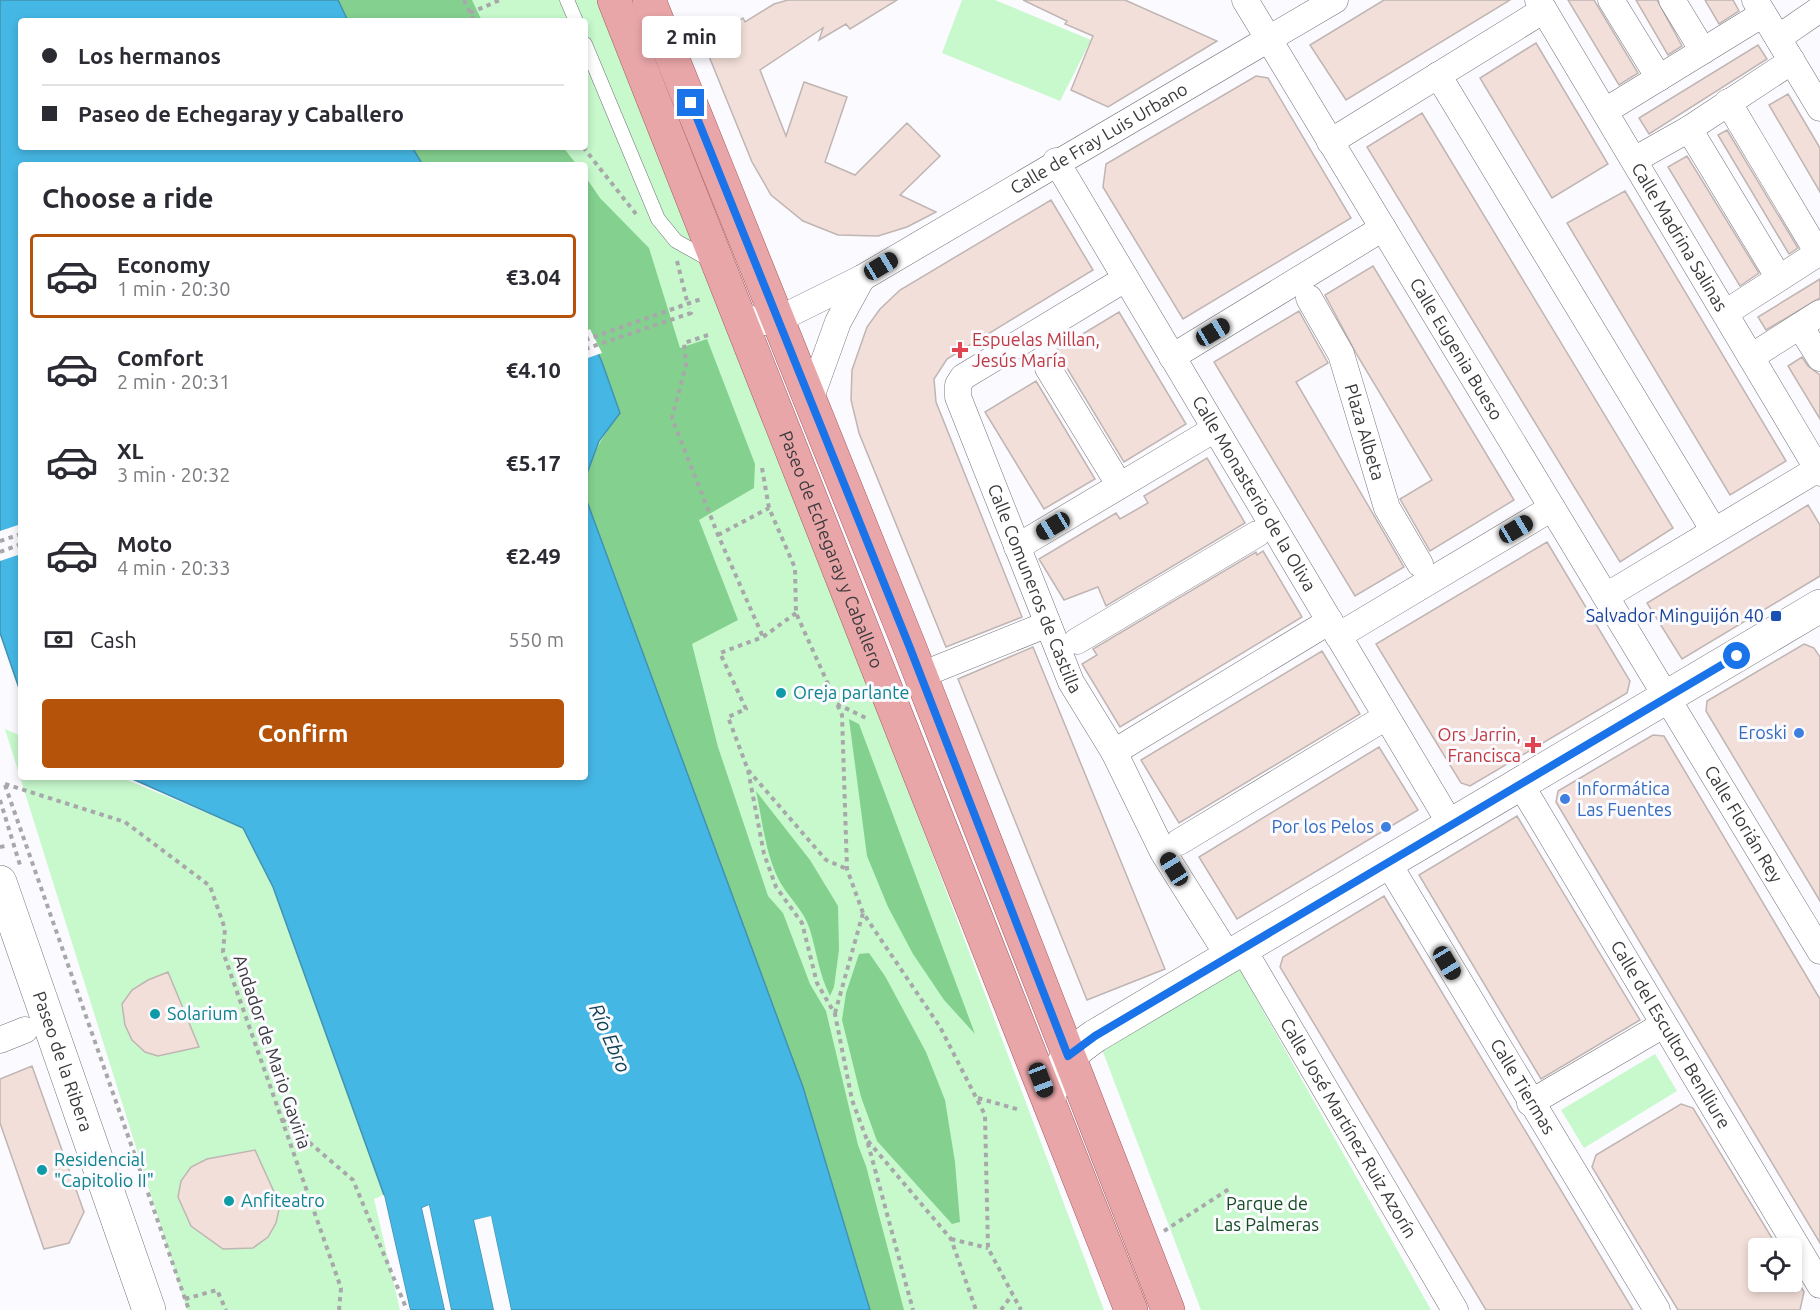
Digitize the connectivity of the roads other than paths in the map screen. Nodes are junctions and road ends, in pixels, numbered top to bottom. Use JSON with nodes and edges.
{"nodes":[{"id":1,"x":567,"y":0,"type":"edge"},
{"id":2,"x":614,"y":0,"type":"edge"},
{"id":3,"x":650,"y":0,"type":"edge"},
{"id":4,"x":1245,"y":0,"type":"edge"},
{"id":5,"x":1335,"y":0,"type":"edge"},
{"id":6,"x":1611,"y":0,"type":"edge"},
{"id":7,"x":1672,"y":0,"type":"edge"},
{"id":8,"x":1541,"y":5,"type":"edge"},
{"id":9,"x":1759,"y":7,"type":"edge"},
{"id":10,"x":1820,"y":9,"type":"edge"},
{"id":11,"x":575,"y":18,"type":"edge"},
{"id":12,"x":1778,"y":38,"type":"junction"},
{"id":13,"x":1268,"y":39,"type":"junction"},
{"id":14,"x":588,"y":51,"type":"edge"},
{"id":15,"x":1703,"y":51,"type":"junction"},
{"id":16,"x":1792,"y":61,"type":"junction"},
{"id":17,"x":1438,"y":75,"type":"junction"},
{"id":18,"x":1659,"y":78,"type":"junction"},
{"id":19,"x":1728,"y":102,"type":"junction"},
{"id":20,"x":1820,"y":108,"type":"edge"},
{"id":21,"x":1605,"y":111,"type":"junction"},
{"id":22,"x":1689,"y":129,"type":"junction"},
{"id":23,"x":1330,"y":142,"type":"junction"},
{"id":24,"x":1634,"y":160,"type":"junction"},
{"id":25,"x":1056,"y":161,"type":"junction"},
{"id":26,"x":1383,"y":228,"type":"junction"},
{"id":27,"x":1819,"y":252,"type":"edge"},
{"id":28,"x":719,"y":265,"type":"junction"},
{"id":29,"x":862,"y":278,"type":"junction"},
{"id":30,"x":1779,"y":278,"type":"junction"},
{"id":31,"x":1125,"y":279,"type":"junction"},
{"id":32,"x":1309,"y":298,"type":"dead end"},
{"id":33,"x":1725,"y":313,"type":"junction"},
{"id":34,"x":739,"y":314,"type":"junction"},
{"id":35,"x":779,"y":319,"type":"junction"},
{"id":36,"x":1810,"y":320,"type":"edge"},
{"id":37,"x":1172,"y":357,"type":"junction"},
{"id":38,"x":1752,"y":357,"type":"junction"},
{"id":39,"x":1820,"y":358,"type":"edge"},
{"id":40,"x":1048,"y":368,"type":"dead end"},
{"id":41,"x":810,"y":400,"type":"junction"},
{"id":42,"x":1215,"y":429,"type":"junction"},
{"id":43,"x":1819,"y":471,"type":"edge"},
{"id":44,"x":1112,"y":473,"type":"dead end"},
{"id":45,"x":1552,"y":508,"type":"junction"},
{"id":46,"x":1714,"y":531,"type":"junction"},
{"id":47,"x":1257,"y":534,"type":"dead end"},
{"id":48,"x":1017,"y":547,"type":"junction"},
{"id":49,"x":1420,"y":564,"type":"dead end"},
{"id":50,"x":1606,"y":596,"type":"junction"},
{"id":51,"x":1819,"y":609,"type":"edge"},
{"id":52,"x":1048,"y":624,"type":"junction"},
{"id":53,"x":1334,"y":628,"type":"junction"},
{"id":54,"x":1077,"y":641,"type":"dead end"},
{"id":55,"x":921,"y":675,"type":"junction"},
{"id":56,"x":1667,"y":697,"type":"junction"},
{"id":57,"x":1386,"y":717,"type":"junction"},
{"id":58,"x":1114,"y":752,"type":"junction"},
{"id":59,"x":1521,"y":784,"type":"junction"},
{"id":60,"x":1451,"y":825,"type":"junction"},
{"id":61,"x":1179,"y":842,"type":"dead end"},
{"id":62,"x":1388,"y":863,"type":"junction"},
{"id":63,"x":10,"y":874,"type":"edge"},
{"id":64,"x":7,"y":919,"type":"edge"},
{"id":65,"x":1820,"y":951,"type":"edge"},
{"id":66,"x":1236,"y":953,"type":"junction"},
{"id":67,"x":1663,"y":1025,"type":"junction"},
{"id":68,"x":25,"y":1030,"type":"dead end"},
{"id":69,"x":0,"y":1040,"type":"edge"},
{"id":70,"x":1068,"y":1056,"type":"junction"},
{"id":71,"x":1530,"y":1103,"type":"junction"},
{"id":72,"x":1034,"y":1104,"type":"junction"},
{"id":73,"x":1820,"y":1285,"type":"edge"},
{"id":74,"x":148,"y":1310,"type":"edge"},
{"id":75,"x":1131,"y":1310,"type":"edge"},
{"id":76,"x":1168,"y":1310,"type":"edge"},
{"id":77,"x":1455,"y":1310,"type":"edge"},
{"id":78,"x":1657,"y":1310,"type":"edge"}],
"edges":[{"from":1,"to":11,"type":"lane"},
{"from":2,"to":28,"type":"main road","name":"Paseo de Echegaray y Caballero"},
{"from":3,"to":35,"type":"main road","name":"Paseo de Echegaray y Caballero"},
{"from":4,"to":13,"type":"street","name":"Calle Eugenia Bueso"},
{"from":5,"to":13,"type":"street","name":"Calle de Fray Luis Urbano"},
{"from":6,"to":18,"type":"street"},
{"from":7,"to":15,"type":"street"},
{"from":8,"to":17,"type":"street"},
{"from":8,"to":21,"type":"street","name":"Calle Madrina Salinas"},
{"from":9,"to":12,"type":"street"},
{"from":9,"to":15,"type":"street"},
{"from":10,"to":12,"type":"street"},
{"from":12,"to":16,"type":"street"},
{"from":13,"to":23,"type":"street","name":"Calle Eugenia Bueso"},
{"from":13,"to":25,"type":"street","name":"Calle de Fray Luis Urbano"},
{"from":14,"to":28,"type":"lane"},
{"from":15,"to":18,"type":"street"},
{"from":16,"to":19,"type":"street"},
{"from":16,"to":20,"type":"street"},
{"from":17,"to":23,"type":"street"},
{"from":17,"to":46,"type":"street"},
{"from":18,"to":21,"type":"street"},
{"from":19,"to":22,"type":"street"},
{"from":19,"to":27,"type":"street"},
{"from":21,"to":24,"type":"street","name":"Calle Madrina Salinas"},
{"from":22,"to":24,"type":"street"},
{"from":22,"to":30,"type":"street"},
{"from":23,"to":26,"type":"street","name":"Calle Eugenia Bueso"},
{"from":24,"to":33,"type":"street","name":"Calle Madrina Salinas"},
{"from":25,"to":29,"type":"street","name":"Calle de Fray Luis Urbano"},
{"from":25,"to":31,"type":"street","name":"Calle Monasterio de la Oliva"},
{"from":26,"to":37,"type":"street"},
{"from":26,"to":45,"type":"street","name":"Calle Eugenia Bueso"},
{"from":27,"to":30,"type":"street"},
{"from":28,"to":34,"type":"main road","name":"Paseo de Echegaray y Caballero"},
{"from":29,"to":35,"type":"street","name":"Calle de Fray Luis Urbano"},
{"from":29,"to":41,"type":"street"},
{"from":30,"to":33,"type":"street"},
{"from":31,"to":37,"type":"street","name":"Calle Monasterio de la Oliva"},
{"from":31,"to":48,"type":"street","name":"Calle Comuneros de Castilla"},
{"from":32,"to":49,"type":"street","name":"Plaza Albeta"},
{"from":33,"to":38,"type":"street","name":"Calle Madrina Salinas"},
{"from":34,"to":35,"type":"street","name":"Calle de Fray Luis Urbano"},
{"from":34,"to":72,"type":"main road","name":"Paseo de Echegaray y Caballero"},
{"from":35,"to":41,"type":"main road","name":"Paseo de Echegaray y Caballero"},
{"from":36,"to":38,"type":"street"},
{"from":36,"to":39,"type":"street"},
{"from":37,"to":42,"type":"street","name":"Calle Monasterio de la Oliva"},
{"from":38,"to":43,"type":"street","name":"Calle Madrina Salinas"},
{"from":40,"to":44,"type":"street"},
{"from":41,"to":55,"type":"main road","name":"Paseo de Echegaray y Caballero"},
{"from":42,"to":48,"type":"street"},
{"from":42,"to":53,"type":"street","name":"Calle Monasterio de la Oliva"},
{"from":43,"to":46,"type":"street"},
{"from":45,"to":50,"type":"street","name":"Calle Eugenia Bueso"},
{"from":45,"to":53,"type":"street"},
{"from":46,"to":50,"type":"street"},
{"from":47,"to":54,"type":"street"},
{"from":48,"to":52,"type":"street","name":"Calle Comuneros de Castilla"},
{"from":50,"to":56,"type":"street","name":"Calle Eugenia Bueso"},
{"from":51,"to":56,"type":"street"},
{"from":52,"to":55,"type":"street"},
{"from":52,"to":58,"type":"street","name":"Calle Comuneros de Castilla"},
{"from":53,"to":57,"type":"street","name":"Calle Monasterio de la Oliva"},
{"from":53,"to":58,"type":"street"},
{"from":55,"to":70,"type":"main road","name":"Paseo de Echegaray y Caballero"},
{"from":56,"to":59,"type":"street"},
{"from":56,"to":65,"type":"street","name":"Calle Florián Rey"},
{"from":57,"to":60,"type":"street","name":"Calle Monasterio de la Oliva"},
{"from":57,"to":61,"type":"street"},
{"from":58,"to":66,"type":"street","name":"Calle Comuneros de Castilla"},
{"from":59,"to":60,"type":"street"},
{"from":59,"to":67,"type":"street","name":"Calle del Escultor Benlliure"},
{"from":60,"to":62,"type":"street"},
{"from":62,"to":66,"type":"street"},
{"from":62,"to":71,"type":"street","name":"Calle Tiermas"},
{"from":63,"to":64,"type":"street","name":"Paseo de la Ribera"},
{"from":64,"to":74,"type":"street","name":"Paseo de la Ribera"},
{"from":66,"to":70,"type":"street"},
{"from":66,"to":77,"type":"street","name":"Calle José Martínez Ruiz Azorín"},
{"from":67,"to":71,"type":"street"},
{"from":67,"to":73,"type":"street","name":"Calle del Escultor Benlliure"},
{"from":68,"to":69,"type":"street"},
{"from":70,"to":72,"type":"street"},
{"from":70,"to":76,"type":"main road","name":"Paseo de Echegaray y Caballero"},
{"from":71,"to":78,"type":"street","name":"Calle Tiermas"},
{"from":72,"to":75,"type":"main road","name":"Paseo de Echegaray y Caballero"}]}
